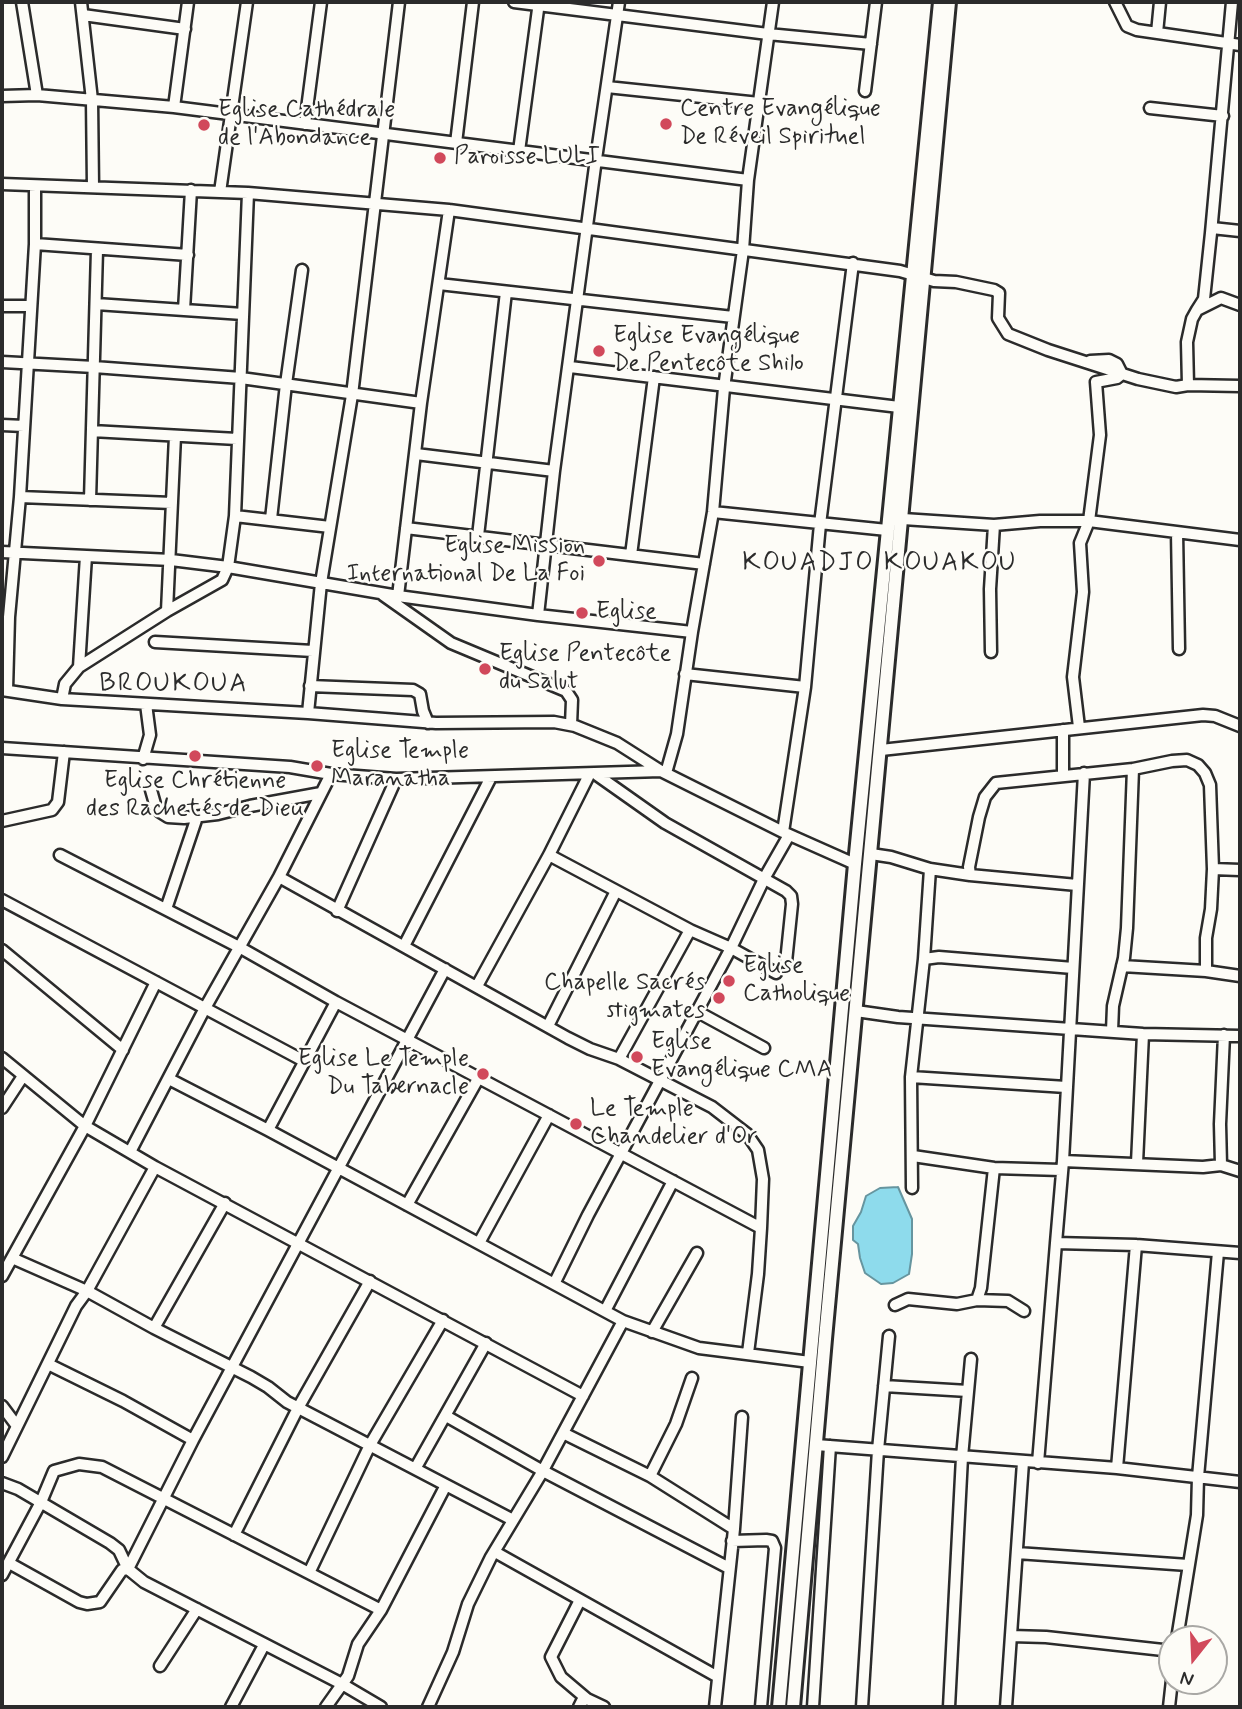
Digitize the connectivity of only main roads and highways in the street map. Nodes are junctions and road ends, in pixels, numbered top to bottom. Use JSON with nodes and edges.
{"nodes":[{"id":1,"x":933,"y":2,"type":"edge"},
{"id":2,"x":940,"y":2,"type":"edge"},
{"id":3,"x":949,"y":2,"type":"edge"},
{"id":4,"x":956,"y":2,"type":"edge"},
{"id":5,"x":942,"y":28,"type":"junction"},
{"id":6,"x":918,"y":276,"type":"junction"},
{"id":7,"x":779,"y":1707,"type":"edge"},
{"id":8,"x":793,"y":1707,"type":"edge"}],
"edges":[{"from":1,"to":5,"type":"main road"},
{"from":2,"to":5,"type":"main road"},
{"from":3,"to":5,"type":"main road"},
{"from":4,"to":5,"type":"main road"},
{"from":5,"to":6,"type":"main road"},
{"from":6,"to":7,"type":"main road"},
{"from":6,"to":8,"type":"main road"}]}
